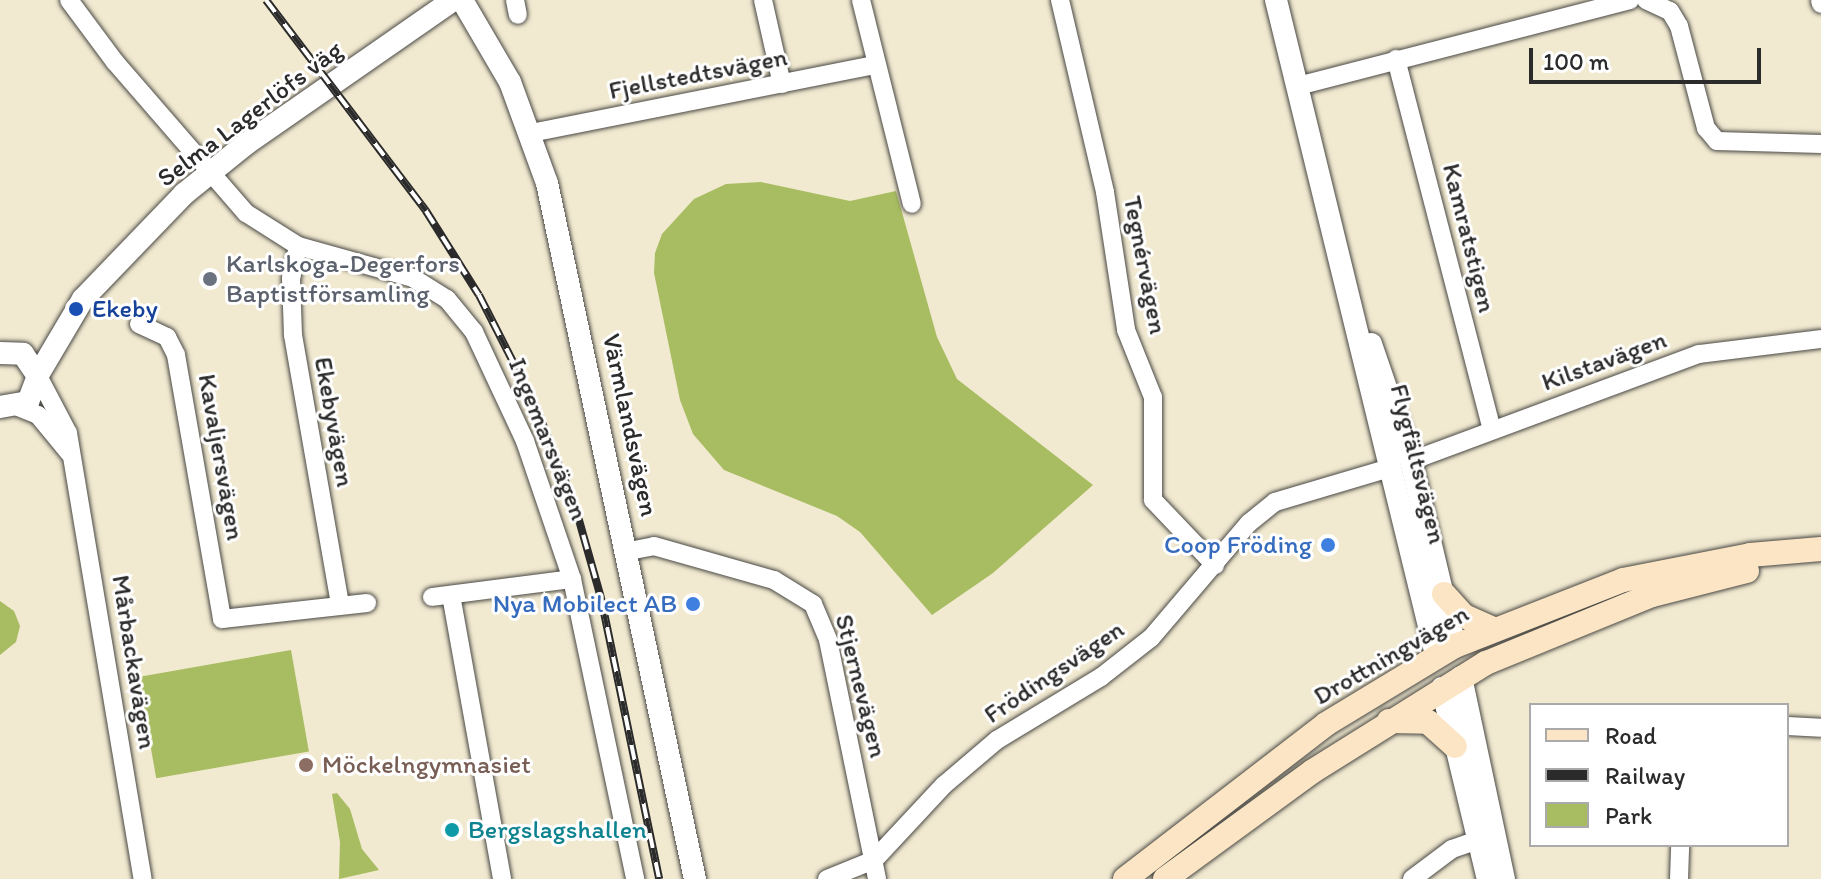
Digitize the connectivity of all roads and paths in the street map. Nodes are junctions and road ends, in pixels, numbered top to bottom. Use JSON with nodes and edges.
{"nodes":[{"id":1,"x":69,"y":0,"type":"edge"},
{"id":2,"x":453,"y":0,"type":"edge"},
{"id":3,"x":462,"y":0,"type":"edge"},
{"id":4,"x":763,"y":0,"type":"edge"},
{"id":5,"x":861,"y":0,"type":"edge"},
{"id":6,"x":1060,"y":0,"type":"edge"},
{"id":7,"x":1276,"y":0,"type":"edge"},
{"id":8,"x":1630,"y":0,"type":"edge"},
{"id":9,"x":1646,"y":0,"type":"edge"},
{"id":10,"x":1396,"y":59,"type":"junction"},
{"id":11,"x":876,"y":65,"type":"junction"},
{"id":12,"x":782,"y":84,"type":"junction"},
{"id":13,"x":1298,"y":86,"type":"junction"},
{"id":14,"x":531,"y":133,"type":"junction"},
{"id":15,"x":1821,"y":144,"type":"edge"},
{"id":16,"x":211,"y":172,"type":"junction"},
{"id":17,"x":912,"y":204,"type":"dead end"},
{"id":18,"x":298,"y":246,"type":"junction"},
{"id":19,"x":139,"y":324,"type":"dead end"},
{"id":20,"x":64,"y":325,"type":"junction"},
{"id":21,"x":1821,"y":339,"type":"edge"},
{"id":22,"x":3,"y":352,"type":"edge"},
{"id":23,"x":38,"y":376,"type":"junction"},
{"id":24,"x":8,"y":411,"type":"edge"},
{"id":25,"x":1492,"y":429,"type":"junction"},
{"id":26,"x":70,"y":454,"type":"junction"},
{"id":27,"x":1400,"y":464,"type":"junction"},
{"id":28,"x":1821,"y":549,"type":"edge"},
{"id":29,"x":629,"y":551,"type":"junction"},
{"id":30,"x":1821,"y":559,"type":"edge"},
{"id":31,"x":1215,"y":565,"type":"junction"},
{"id":32,"x":572,"y":579,"type":"junction"},
{"id":33,"x":1444,"y":594,"type":"junction"},
{"id":34,"x":367,"y":603,"type":"dead end"},
{"id":35,"x":340,"y":605,"type":"junction"},
{"id":36,"x":1493,"y":629,"type":"junction"},
{"id":37,"x":1445,"y":650,"type":"junction"},
{"id":38,"x":1452,"y":682,"type":"junction"},
{"id":39,"x":1387,"y":721,"type":"junction"},
{"id":40,"x":1789,"y":726,"type":"edge"},
{"id":41,"x":1821,"y":728,"type":"edge"},
{"id":42,"x":1455,"y":746,"type":"junction"},
{"id":43,"x":1486,"y":838,"type":"junction"},
{"id":44,"x":1680,"y":847,"type":"edge"},
{"id":45,"x":874,"y":860,"type":"junction"},
{"id":46,"x":143,"y":879,"type":"edge"},
{"id":47,"x":502,"y":879,"type":"edge"},
{"id":48,"x":635,"y":879,"type":"edge"},
{"id":49,"x":695,"y":879,"type":"edge"},
{"id":50,"x":827,"y":879,"type":"edge"},
{"id":51,"x":877,"y":879,"type":"edge"},
{"id":52,"x":1125,"y":879,"type":"edge"},
{"id":53,"x":1165,"y":879,"type":"edge"},
{"id":54,"x":1412,"y":879,"type":"edge"},
{"id":55,"x":1488,"y":879,"type":"edge"},
{"id":56,"x":1504,"y":879,"type":"edge"},
{"id":57,"x":1679,"y":879,"type":"edge"}],
"edges":[{"from":1,"to":16,"type":"street","name":"Ingemarsvägen"},
{"from":2,"to":16,"type":"street","name":"Selma Lagerlöfs väg"},
{"from":3,"to":14,"type":"street","name":"Värmlandsvägen"},
{"from":4,"to":12,"type":"street"},
{"from":5,"to":11,"type":"street"},
{"from":6,"to":31,"type":"street","name":"Tegnérvägen"},
{"from":7,"to":13,"type":"street","name":"Flygfältsvägen"},
{"from":8,"to":10,"type":"street"},
{"from":9,"to":15,"type":"street"},
{"from":10,"to":13,"type":"street"},
{"from":10,"to":25,"type":"street","name":"Kamratstigen"},
{"from":11,"to":12,"type":"street","name":"Fjellstedtsvägen"},
{"from":11,"to":17,"type":"street"},
{"from":12,"to":14,"type":"street","name":"Fjellstedtsvägen"},
{"from":13,"to":27,"type":"street","name":"Flygfältsvägen"},
{"from":14,"to":29,"type":"street","name":"Värmlandsvägen"},
{"from":16,"to":18,"type":"street","name":"Ingemarsvägen"},
{"from":16,"to":20,"type":"street","name":"Selma Lagerlöfs väg"},
{"from":18,"to":32,"type":"street","name":"Ingemarsvägen"},
{"from":18,"to":35,"type":"street","name":"Ekebyvägen"},
{"from":19,"to":35,"type":"street","name":"Kavaljersvägen"},
{"from":20,"to":22,"type":"street","name":"Selma Lagerlöfs väg"},
{"from":20,"to":23,"type":"street","name":"Selma Lagerlöfs väg"},
{"from":21,"to":25,"type":"street","name":"Kilstavägen"},
{"from":22,"to":23,"type":"street"},
{"from":23,"to":24,"type":"street","name":"Selma Lagerlöfs väg"},
{"from":23,"to":26,"type":"street","name":"Mårbackavägen"},
{"from":24,"to":26,"type":"street","name":"Mårbackavägen"},
{"from":25,"to":27,"type":"street","name":"Kilstavägen"},
{"from":26,"to":46,"type":"street","name":"Mårbackavägen"},
{"from":27,"to":31,"type":"street","name":"Frödingsvägen"},
{"from":27,"to":33,"type":"street","name":"Flygfältsvägen"},
{"from":27,"to":37,"type":"street","name":"Flygfältsvägen"},
{"from":28,"to":36,"type":"main road","name":"Drottningvägen"},
{"from":29,"to":45,"type":"street","name":"Stjernevägen"},
{"from":29,"to":49,"type":"street","name":"Värmlandsvägen"},
{"from":30,"to":38,"type":"main road","name":"Drottningvägen"},
{"from":31,"to":45,"type":"street","name":"Frödingsvägen"},
{"from":32,"to":47,"type":"street"},
{"from":32,"to":48,"type":"street","name":"Ingemarsvägen"},
{"from":33,"to":36,"type":"main road"},
{"from":33,"to":37,"type":"street","name":"Flygfältsvägen"},
{"from":34,"to":35,"type":"street"},
{"from":36,"to":37,"type":"main road","name":"Drottningvägen"},
{"from":37,"to":38,"type":"main road"},
{"from":37,"to":52,"type":"main road","name":"Drottningvägen"},
{"from":38,"to":39,"type":"main road","name":"Drottningvägen"},
{"from":38,"to":42,"type":"street"},
{"from":38,"to":43,"type":"street"},
{"from":39,"to":42,"type":"main road"},
{"from":39,"to":53,"type":"main road","name":"Drottningvägen"},
{"from":40,"to":41,"type":"street"},
{"from":42,"to":43,"type":"street"},
{"from":43,"to":54,"type":"street"},
{"from":43,"to":55,"type":"street"},
{"from":43,"to":56,"type":"street"},
{"from":44,"to":57,"type":"street"},
{"from":45,"to":50,"type":"street","name":"Frödingsvägen"},
{"from":45,"to":51,"type":"street","name":"Stjernevägen"}]}
